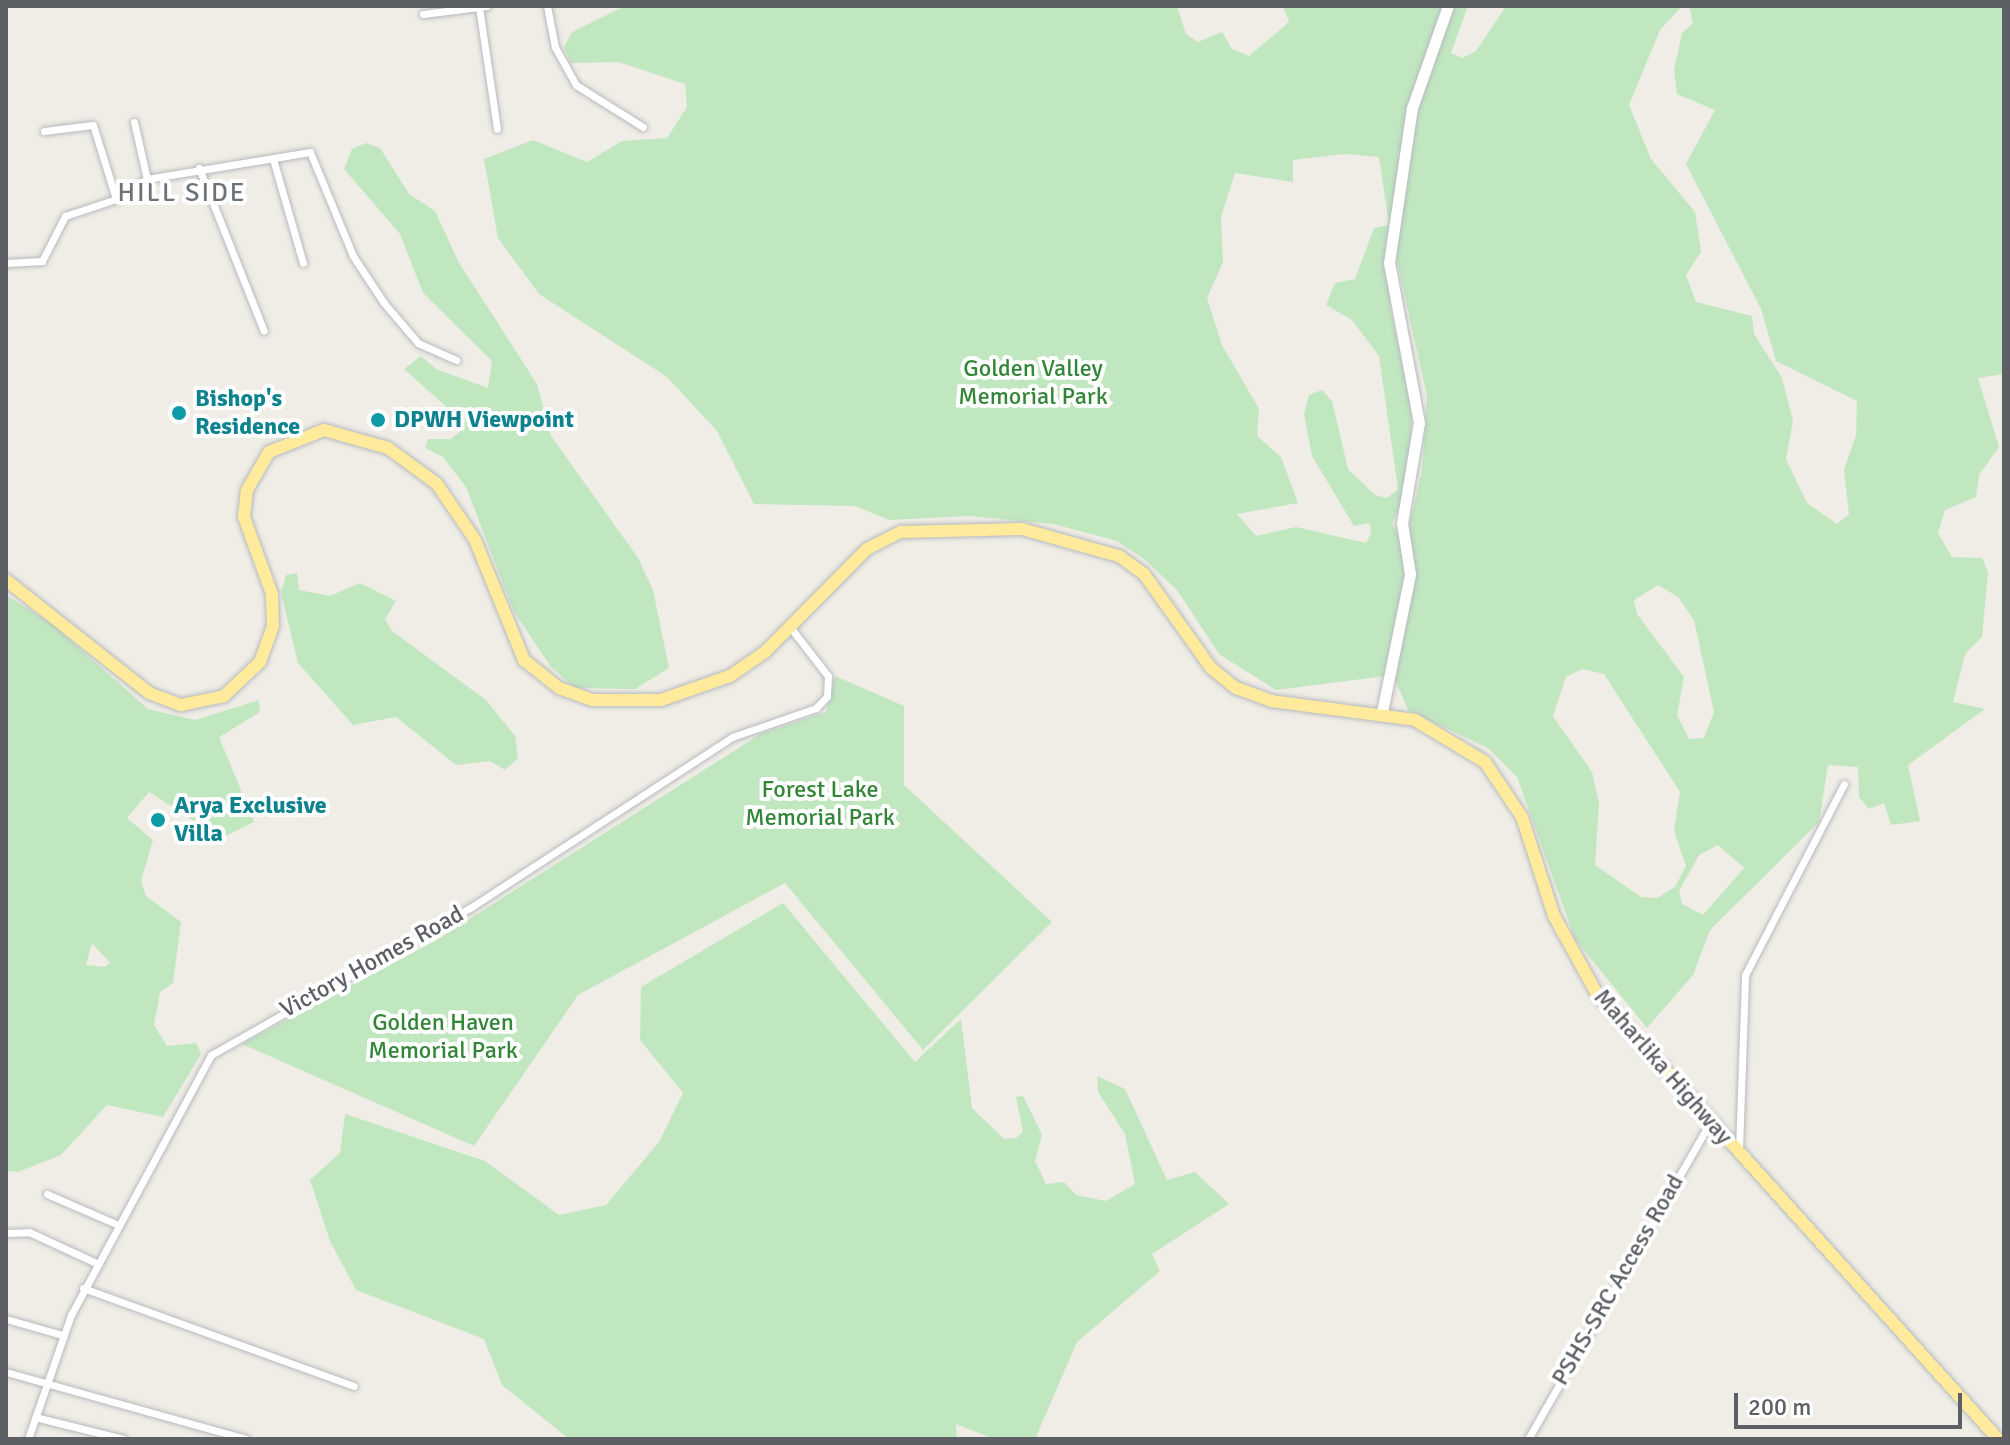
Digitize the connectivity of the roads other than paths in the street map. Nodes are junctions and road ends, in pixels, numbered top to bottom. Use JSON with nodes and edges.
{"nodes":[{"id":1,"x":487,"y":6,"type":"edge"},
{"id":2,"x":547,"y":6,"type":"edge"},
{"id":3,"x":1448,"y":6,"type":"edge"},
{"id":4,"x":479,"y":7,"type":"edge"},
{"id":5,"x":454,"y":8,"type":"edge"},
{"id":6,"x":423,"y":14,"type":"dead end"},
{"id":7,"x":134,"y":122,"type":"dead end"},
{"id":8,"x":643,"y":127,"type":"dead end"},
{"id":9,"x":497,"y":129,"type":"dead end"},
{"id":10,"x":44,"y":131,"type":"dead end"},
{"id":11,"x":273,"y":159,"type":"junction"},
{"id":12,"x":199,"y":168,"type":"junction"},
{"id":13,"x":147,"y":179,"type":"junction"},
{"id":14,"x":116,"y":199,"type":"junction"},
{"id":15,"x":6,"y":263,"type":"edge"},
{"id":16,"x":303,"y":263,"type":"dead end"},
{"id":17,"x":264,"y":331,"type":"dead end"},
{"id":18,"x":456,"y":360,"type":"dead end"},
{"id":19,"x":6,"y":580,"type":"edge"},
{"id":20,"x":790,"y":627,"type":"junction"},
{"id":21,"x":1382,"y":712,"type":"junction"},
{"id":22,"x":1844,"y":784,"type":"dead end"},
{"id":23,"x":1710,"y":1122,"type":"junction"},
{"id":24,"x":1739,"y":1152,"type":"junction"},
{"id":25,"x":47,"y":1194,"type":"dead end"},
{"id":26,"x":116,"y":1224,"type":"junction"},
{"id":27,"x":6,"y":1233,"type":"edge"},
{"id":28,"x":96,"y":1263,"type":"junction"},
{"id":29,"x":83,"y":1288,"type":"junction"},
{"id":30,"x":6,"y":1319,"type":"edge"},
{"id":31,"x":62,"y":1335,"type":"junction"},
{"id":32,"x":6,"y":1372,"type":"edge"},
{"id":33,"x":45,"y":1382,"type":"junction"},
{"id":34,"x":354,"y":1386,"type":"dead end"},
{"id":35,"x":35,"y":1417,"type":"junction"},
{"id":36,"x":28,"y":1439,"type":"edge"},
{"id":37,"x":123,"y":1439,"type":"edge"},
{"id":38,"x":246,"y":1439,"type":"edge"},
{"id":39,"x":1528,"y":1439,"type":"edge"},
{"id":40,"x":1998,"y":1439,"type":"edge"}],
"edges":[{"from":1,"to":4,"type":"street"},
{"from":2,"to":8,"type":"street"},
{"from":3,"to":21,"type":"main road"},
{"from":4,"to":5,"type":"street"},
{"from":4,"to":9,"type":"street"},
{"from":5,"to":6,"type":"street"},
{"from":7,"to":13,"type":"street"},
{"from":10,"to":14,"type":"street"},
{"from":11,"to":12,"type":"street"},
{"from":11,"to":16,"type":"street"},
{"from":11,"to":18,"type":"street"},
{"from":12,"to":13,"type":"street"},
{"from":12,"to":17,"type":"street"},
{"from":13,"to":14,"type":"street"},
{"from":14,"to":15,"type":"street"},
{"from":19,"to":20,"type":"highway","name":"Maharlika Highway"},
{"from":20,"to":21,"type":"highway","name":"Maharlika Highway"},
{"from":20,"to":26,"type":"street","name":"Victory Homes Road"},
{"from":21,"to":23,"type":"highway","name":"Maharlika Highway"},
{"from":22,"to":24,"type":"street"},
{"from":23,"to":24,"type":"highway","name":"Maharlika Highway"},
{"from":23,"to":39,"type":"street","name":"PSHS-SRC Access Road"},
{"from":24,"to":40,"type":"highway","name":"Maharlika Highway"},
{"from":25,"to":26,"type":"street"},
{"from":26,"to":28,"type":"street","name":"Victory Homes Road"},
{"from":27,"to":28,"type":"street"},
{"from":28,"to":29,"type":"street","name":"Victory Homes Road"},
{"from":29,"to":31,"type":"street","name":"Victory Homes Road"},
{"from":29,"to":34,"type":"street"},
{"from":30,"to":31,"type":"street"},
{"from":31,"to":33,"type":"street","name":"Victory Homes Road"},
{"from":32,"to":33,"type":"street"},
{"from":33,"to":35,"type":"street","name":"Victory Homes Road"},
{"from":33,"to":38,"type":"street"},
{"from":35,"to":36,"type":"street","name":"Victory Homes Road"},
{"from":35,"to":37,"type":"street"}]}
